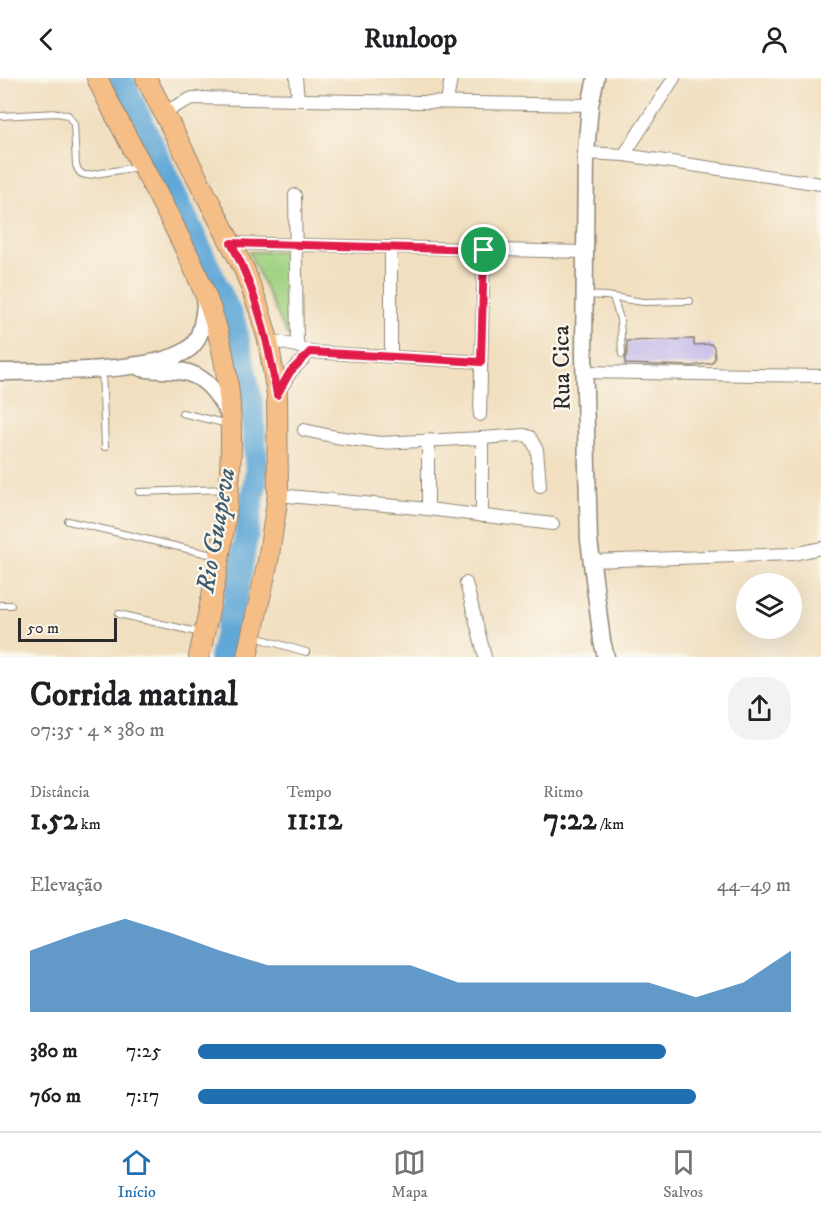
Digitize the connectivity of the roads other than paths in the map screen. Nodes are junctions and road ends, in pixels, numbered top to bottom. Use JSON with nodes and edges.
{"nodes":[{"id":1,"x":97,"y":78,"type":"edge"},
{"id":2,"x":146,"y":78,"type":"edge"},
{"id":3,"x":296,"y":78,"type":"edge"},
{"id":4,"x":451,"y":78,"type":"edge"},
{"id":5,"x":596,"y":78,"type":"edge"},
{"id":6,"x":674,"y":78,"type":"edge"},
{"id":7,"x":298,"y":99,"type":"junction"},
{"id":8,"x":447,"y":102,"type":"junction"},
{"id":9,"x":590,"y":105,"type":"junction"},
{"id":10,"x":164,"y":112,"type":"junction"},
{"id":11,"x":0,"y":116,"type":"edge"},
{"id":12,"x":586,"y":153,"type":"junction"},
{"id":13,"x":624,"y":155,"type":"junction"},
{"id":14,"x":141,"y":166,"type":"junction"},
{"id":15,"x":821,"y":184,"type":"edge"},
{"id":16,"x":295,"y":195,"type":"dead end"},
{"id":17,"x":231,"y":243,"type":"junction"},
{"id":18,"x":296,"y":244,"type":"junction"},
{"id":19,"x":391,"y":247,"type":"junction"},
{"id":20,"x":484,"y":250,"type":"junction"},
{"id":21,"x":584,"y":252,"type":"junction"},
{"id":22,"x":584,"y":295,"type":"junction"},
{"id":23,"x":206,"y":296,"type":"junction"},
{"id":24,"x":613,"y":297,"type":"junction"},
{"id":25,"x":690,"y":301,"type":"dead end"},
{"id":26,"x":268,"y":340,"type":"junction"},
{"id":27,"x":297,"y":346,"type":"junction"},
{"id":28,"x":310,"y":352,"type":"junction"},
{"id":29,"x":622,"y":354,"type":"dead end"},
{"id":30,"x":391,"y":356,"type":"junction"},
{"id":31,"x":481,"y":362,"type":"junction"},
{"id":32,"x":135,"y":367,"type":"junction"},
{"id":33,"x":102,"y":369,"type":"junction"},
{"id":34,"x":0,"y":372,"type":"edge"},
{"id":35,"x":584,"y":372,"type":"junction"},
{"id":36,"x":821,"y":376,"type":"edge"},
{"id":37,"x":277,"y":395,"type":"junction"},
{"id":38,"x":182,"y":413,"type":"dead end"},
{"id":39,"x":480,"y":415,"type":"dead end"},
{"id":40,"x":232,"y":422,"type":"junction"},
{"id":41,"x":304,"y":430,"type":"dead end"},
{"id":42,"x":482,"y":438,"type":"junction"},
{"id":43,"x":428,"y":440,"type":"junction"},
{"id":44,"x":105,"y":447,"type":"dead end"},
{"id":45,"x":540,"y":486,"type":"dead end"},
{"id":46,"x":230,"y":489,"type":"junction"},
{"id":47,"x":139,"y":492,"type":"dead end"},
{"id":48,"x":278,"y":495,"type":"junction"},
{"id":49,"x":428,"y":509,"type":"junction"},
{"id":50,"x":482,"y":516,"type":"junction"},
{"id":51,"x":68,"y":520,"type":"dead end"},
{"id":52,"x":553,"y":524,"type":"dead end"},
{"id":53,"x":821,"y":548,"type":"edge"},
{"id":54,"x":220,"y":557,"type":"junction"},
{"id":55,"x":591,"y":561,"type":"junction"},
{"id":56,"x":466,"y":583,"type":"dead end"},
{"id":57,"x":0,"y":605,"type":"edge"},
{"id":58,"x":11,"y":605,"type":"dead end"},
{"id":59,"x":119,"y":614,"type":"dead end"},
{"id":60,"x":204,"y":634,"type":"junction"},
{"id":61,"x":252,"y":636,"type":"junction"},
{"id":62,"x":306,"y":652,"type":"dead end"},
{"id":63,"x":199,"y":657,"type":"edge"},
{"id":64,"x":247,"y":657,"type":"edge"},
{"id":65,"x":484,"y":657,"type":"edge"},
{"id":66,"x":606,"y":657,"type":"edge"}],
"edges":[{"from":1,"to":14,"type":"main road"},
{"from":2,"to":10,"type":"main road"},
{"from":3,"to":7,"type":"street"},
{"from":4,"to":8,"type":"street"},
{"from":5,"to":9,"type":"street","name":"Rua Cica"},
{"from":6,"to":13,"type":"street"},
{"from":7,"to":8,"type":"street"},
{"from":7,"to":10,"type":"street"},
{"from":8,"to":9,"type":"street"},
{"from":9,"to":12,"type":"street","name":"Rua Cica"},
{"from":10,"to":17,"type":"main road"},
{"from":11,"to":14,"type":"lane"},
{"from":12,"to":13,"type":"street"},
{"from":12,"to":21,"type":"street","name":"Rua Cica"},
{"from":13,"to":15,"type":"street"},
{"from":14,"to":23,"type":"main road"},
{"from":16,"to":18,"type":"street"},
{"from":17,"to":18,"type":"street"},
{"from":17,"to":26,"type":"main road"},
{"from":18,"to":19,"type":"street"},
{"from":18,"to":27,"type":"street"},
{"from":19,"to":20,"type":"street"},
{"from":19,"to":30,"type":"street"},
{"from":20,"to":21,"type":"street"},
{"from":20,"to":31,"type":"street"},
{"from":21,"to":22,"type":"street","name":"Rua Cica"},
{"from":22,"to":24,"type":"lane"},
{"from":22,"to":35,"type":"street","name":"Rua Cica"},
{"from":23,"to":32,"type":"street"},
{"from":23,"to":40,"type":"main road"},
{"from":24,"to":25,"type":"lane"},
{"from":24,"to":29,"type":"lane"},
{"from":26,"to":27,"type":"street"},
{"from":26,"to":37,"type":"main road"},
{"from":27,"to":28,"type":"street"},
{"from":28,"to":30,"type":"street"},
{"from":28,"to":37,"type":"street"},
{"from":30,"to":31,"type":"street"},
{"from":31,"to":39,"type":"street"},
{"from":32,"to":33,"type":"street"},
{"from":32,"to":40,"type":"street"},
{"from":33,"to":34,"type":"street"},
{"from":33,"to":44,"type":"lane"},
{"from":35,"to":36,"type":"street"},
{"from":35,"to":55,"type":"street","name":"Rua Cica"},
{"from":37,"to":48,"type":"main road"},
{"from":38,"to":40,"type":"lane"},
{"from":40,"to":46,"type":"main road"},
{"from":41,"to":43,"type":"street"},
{"from":42,"to":43,"type":"street"},
{"from":42,"to":45,"type":"street"},
{"from":42,"to":50,"type":"street"},
{"from":43,"to":49,"type":"street"},
{"from":46,"to":47,"type":"lane"},
{"from":46,"to":54,"type":"main road"},
{"from":48,"to":49,"type":"street"},
{"from":48,"to":61,"type":"main road"},
{"from":49,"to":50,"type":"street"},
{"from":50,"to":52,"type":"street"},
{"from":51,"to":54,"type":"lane"},
{"from":53,"to":55,"type":"street"},
{"from":54,"to":60,"type":"main road"},
{"from":55,"to":66,"type":"street","name":"Rua Cica"},
{"from":56,"to":65,"type":"street"},
{"from":57,"to":58,"type":"lane"},
{"from":59,"to":60,"type":"lane"},
{"from":60,"to":63,"type":"main road"},
{"from":61,"to":62,"type":"lane"},
{"from":61,"to":64,"type":"main road"}]}
